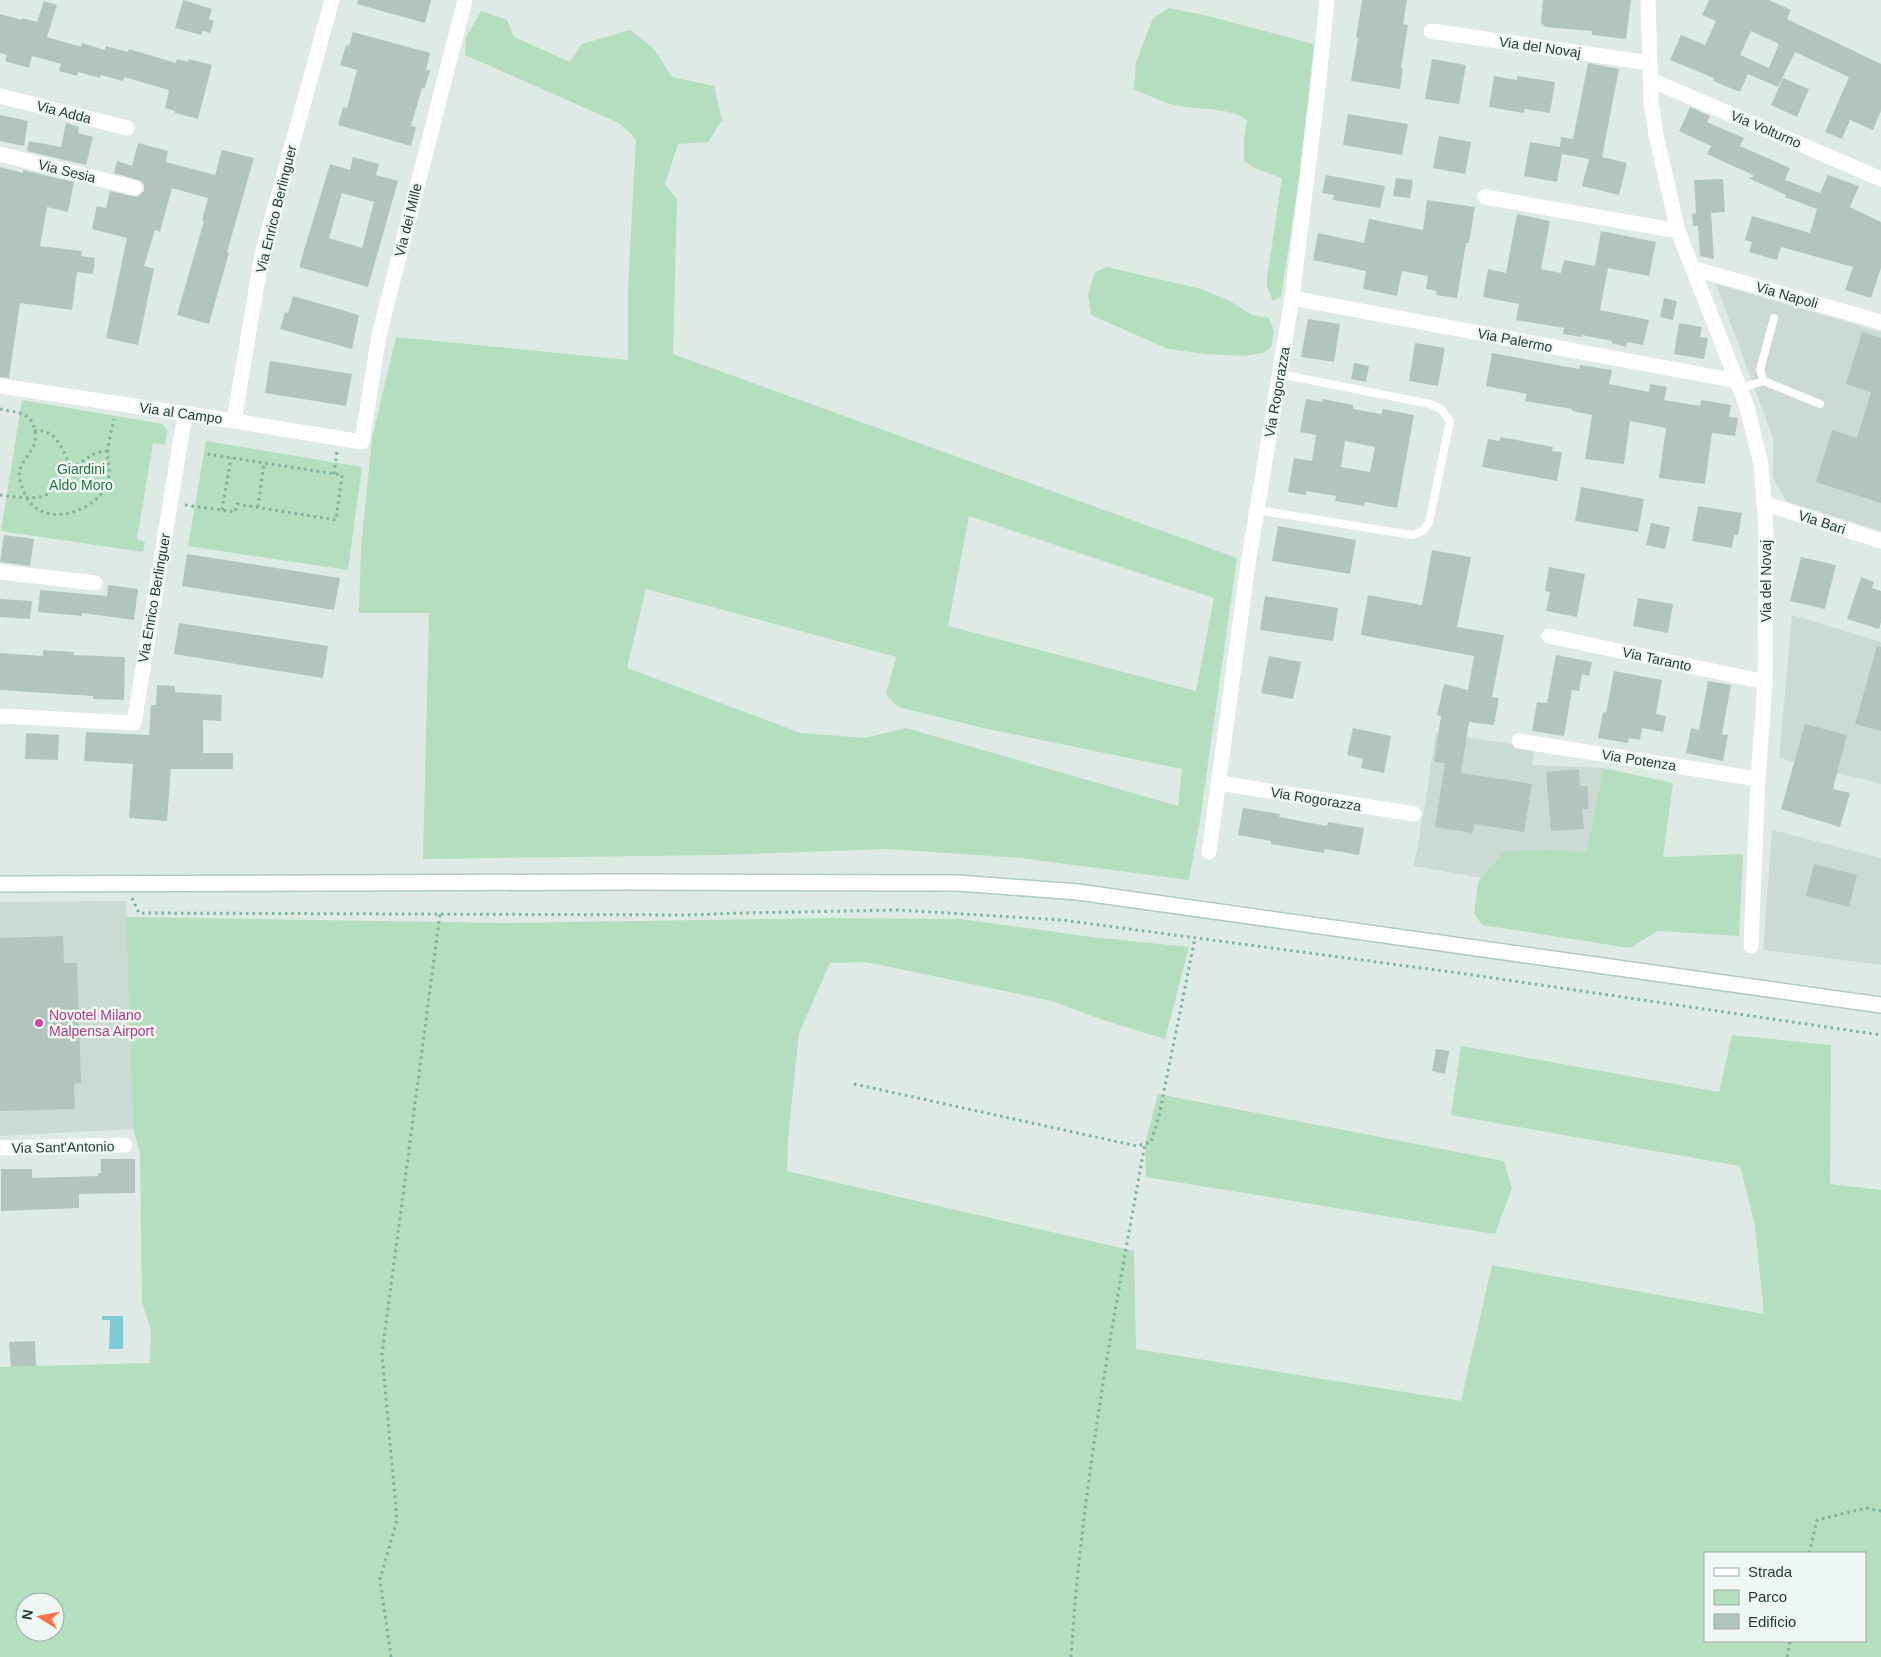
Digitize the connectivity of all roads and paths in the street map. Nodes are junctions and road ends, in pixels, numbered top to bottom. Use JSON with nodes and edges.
{"nodes":[{"id":1,"x":332,"y":0,"type":"edge"},
{"id":2,"x":465,"y":0,"type":"edge"},
{"id":3,"x":1327,"y":0,"type":"edge"},
{"id":4,"x":1650,"y":2,"type":"edge"},
{"id":5,"x":1431,"y":31,"type":"dead end"},
{"id":6,"x":1650,"y":63,"type":"junction"},
{"id":7,"x":1651,"y":80,"type":"junction"},
{"id":8,"x":0,"y":96,"type":"edge"},
{"id":9,"x":127,"y":128,"type":"dead end"},
{"id":10,"x":0,"y":154,"type":"edge"},
{"id":11,"x":1881,"y":178,"type":"edge"},
{"id":12,"x":135,"y":188,"type":"dead end"},
{"id":13,"x":1484,"y":197,"type":"dead end"},
{"id":14,"x":1678,"y":231,"type":"junction"},
{"id":15,"x":1692,"y":268,"type":"junction"},
{"id":16,"x":1292,"y":298,"type":"junction"},
{"id":17,"x":1774,"y":318,"type":"dead end"},
{"id":18,"x":1881,"y":322,"type":"edge"},
{"id":19,"x":1280,"y":374,"type":"junction"},
{"id":20,"x":1764,"y":381,"type":"junction"},
{"id":21,"x":1738,"y":384,"type":"junction"},
{"id":22,"x":0,"y":386,"type":"edge"},
{"id":23,"x":116,"y":404,"type":"junction"},
{"id":24,"x":1820,"y":404,"type":"dead end"},
{"id":25,"x":0,"y":409,"type":"edge"},
{"id":26,"x":185,"y":414,"type":"junction"},
{"id":27,"x":234,"y":420,"type":"junction"},
{"id":28,"x":34,"y":431,"type":"junction"},
{"id":29,"x":339,"y":438,"type":"junction"},
{"id":30,"x":362,"y":442,"type":"joint"},
{"id":31,"x":108,"y":451,"type":"junction"},
{"id":32,"x":207,"y":454,"type":"dead end"},
{"id":33,"x":231,"y":458,"type":"junction"},
{"id":34,"x":264,"y":463,"type":"junction"},
{"id":35,"x":70,"y":466,"type":"junction"},
{"id":36,"x":334,"y":474,"type":"junction"},
{"id":37,"x":0,"y":495,"type":"edge"},
{"id":38,"x":27,"y":497,"type":"junction"},
{"id":39,"x":170,"y":503,"type":"junction"},
{"id":40,"x":1763,"y":503,"type":"junction"},
{"id":41,"x":258,"y":507,"type":"junction"},
{"id":42,"x":222,"y":510,"type":"junction"},
{"id":43,"x":1257,"y":510,"type":"junction"},
{"id":44,"x":1881,"y":541,"type":"edge"},
{"id":45,"x":0,"y":572,"type":"edge"},
{"id":46,"x":95,"y":583,"type":"dead end"},
{"id":47,"x":1549,"y":636,"type":"dead end"},
{"id":48,"x":1765,"y":682,"type":"junction"},
{"id":49,"x":0,"y":716,"type":"edge"},
{"id":50,"x":1519,"y":741,"type":"dead end"},
{"id":51,"x":1758,"y":780,"type":"junction"},
{"id":52,"x":1218,"y":783,"type":"junction"},
{"id":53,"x":1414,"y":814,"type":"dead end"},
{"id":54,"x":1209,"y":852,"type":"dead end"},
{"id":55,"x":0,"y":884,"type":"edge"},
{"id":56,"x":127,"y":884,"type":"junction"},
{"id":57,"x":440,"y":914,"type":"junction"},
{"id":58,"x":1195,"y":938,"type":"junction"},
{"id":59,"x":1751,"y":946,"type":"dead end"},
{"id":60,"x":1881,"y":1005,"type":"edge"},
{"id":61,"x":1881,"y":1035,"type":"edge"},
{"id":62,"x":854,"y":1084,"type":"dead end"},
{"id":63,"x":1145,"y":1144,"type":"junction"},
{"id":64,"x":125,"y":1145,"type":"dead end"},
{"id":65,"x":0,"y":1148,"type":"edge"},
{"id":66,"x":1881,"y":1511,"type":"edge"},
{"id":67,"x":1809,"y":1552,"type":"edge"},
{"id":68,"x":1790,"y":1642,"type":"edge"},
{"id":69,"x":391,"y":1657,"type":"edge"},
{"id":70,"x":1071,"y":1657,"type":"edge"},
{"id":71,"x":1787,"y":1657,"type":"edge"}],
"edges":[{"from":1,"to":27,"type":"street","name":"Via Enrico Berlinguer"},
{"from":2,"to":30,"type":"street","name":"Via dei Mille"},
{"from":3,"to":16,"type":"street","name":"Via Rogorazza"},
{"from":4,"to":6,"type":"street","name":"Via del Novaj"},
{"from":5,"to":6,"type":"street","name":"Via del Novaj"},
{"from":6,"to":7,"type":"street","name":"Via del Novaj"},
{"from":7,"to":11,"type":"street","name":"Via Volturno"},
{"from":7,"to":14,"type":"street","name":"Via del Novaj"},
{"from":8,"to":9,"type":"street","name":"Via Adda"},
{"from":10,"to":12,"type":"street","name":"Via Sesia"},
{"from":13,"to":14,"type":"street"},
{"from":14,"to":15,"type":"street","name":"Via del Novaj"},
{"from":15,"to":18,"type":"street","name":"Via Napoli"},
{"from":15,"to":21,"type":"street","name":"Via del Novaj"},
{"from":16,"to":19,"type":"street","name":"Via Rogorazza"},
{"from":16,"to":21,"type":"street","name":"Via Palermo"},
{"from":17,"to":20,"type":"lane"},
{"from":19,"to":43,"type":"street","name":"Via Rogorazza"},
{"from":19,"to":43,"type":"lane"},
{"from":20,"to":21,"type":"lane"},
{"from":20,"to":24,"type":"lane"},
{"from":21,"to":40,"type":"street","name":"Via del Novaj"},
{"from":22,"to":23,"type":"street","name":"Via al Campo"},
{"from":23,"to":26,"type":"street","name":"Via al Campo"},
{"from":23,"to":31,"type":"path"},
{"from":25,"to":28,"type":"path"},
{"from":26,"to":27,"type":"street","name":"Via al Campo"},
{"from":26,"to":39,"type":"street","name":"Via Enrico Berlinguer"},
{"from":27,"to":29,"type":"street","name":"Via al Campo"},
{"from":28,"to":35,"type":"path"},
{"from":28,"to":38,"type":"path"},
{"from":29,"to":30,"type":"street","name":"Via al Campo"},
{"from":29,"to":36,"type":"path"},
{"from":31,"to":35,"type":"path"},
{"from":31,"to":38,"type":"path"},
{"from":32,"to":33,"type":"path"},
{"from":33,"to":34,"type":"path"},
{"from":33,"to":42,"type":"path"},
{"from":34,"to":36,"type":"path"},
{"from":34,"to":41,"type":"path"},
{"from":35,"to":38,"type":"path"},
{"from":36,"to":41,"type":"path"},
{"from":37,"to":38,"type":"path"},
{"from":39,"to":42,"type":"path"},
{"from":39,"to":49,"type":"street","name":"Via Enrico Berlinguer"},
{"from":40,"to":44,"type":"street","name":"Via Bari"},
{"from":40,"to":48,"type":"street","name":"Via del Novaj"},
{"from":41,"to":42,"type":"path"},
{"from":43,"to":52,"type":"street","name":"Via Rogorazza"},
{"from":45,"to":46,"type":"street"},
{"from":47,"to":48,"type":"street","name":"Via Taranto"},
{"from":48,"to":51,"type":"street","name":"Via del Novaj"},
{"from":50,"to":51,"type":"street","name":"Via Potenza"},
{"from":51,"to":59,"type":"street","name":"Via del Novaj"},
{"from":52,"to":53,"type":"street","name":"Via Rogorazza"},
{"from":52,"to":54,"type":"street","name":"Via Rogorazza"},
{"from":55,"to":56,"type":"street"},
{"from":56,"to":57,"type":"path"},
{"from":56,"to":60,"type":"street"},
{"from":57,"to":58,"type":"path"},
{"from":57,"to":69,"type":"path"},
{"from":58,"to":61,"type":"path"},
{"from":58,"to":63,"type":"path"},
{"from":62,"to":63,"type":"path"},
{"from":63,"to":70,"type":"path"},
{"from":64,"to":65,"type":"street","name":"Via Sant'Antonio"},
{"from":66,"to":67,"type":"path"},
{"from":68,"to":71,"type":"path"}]}
